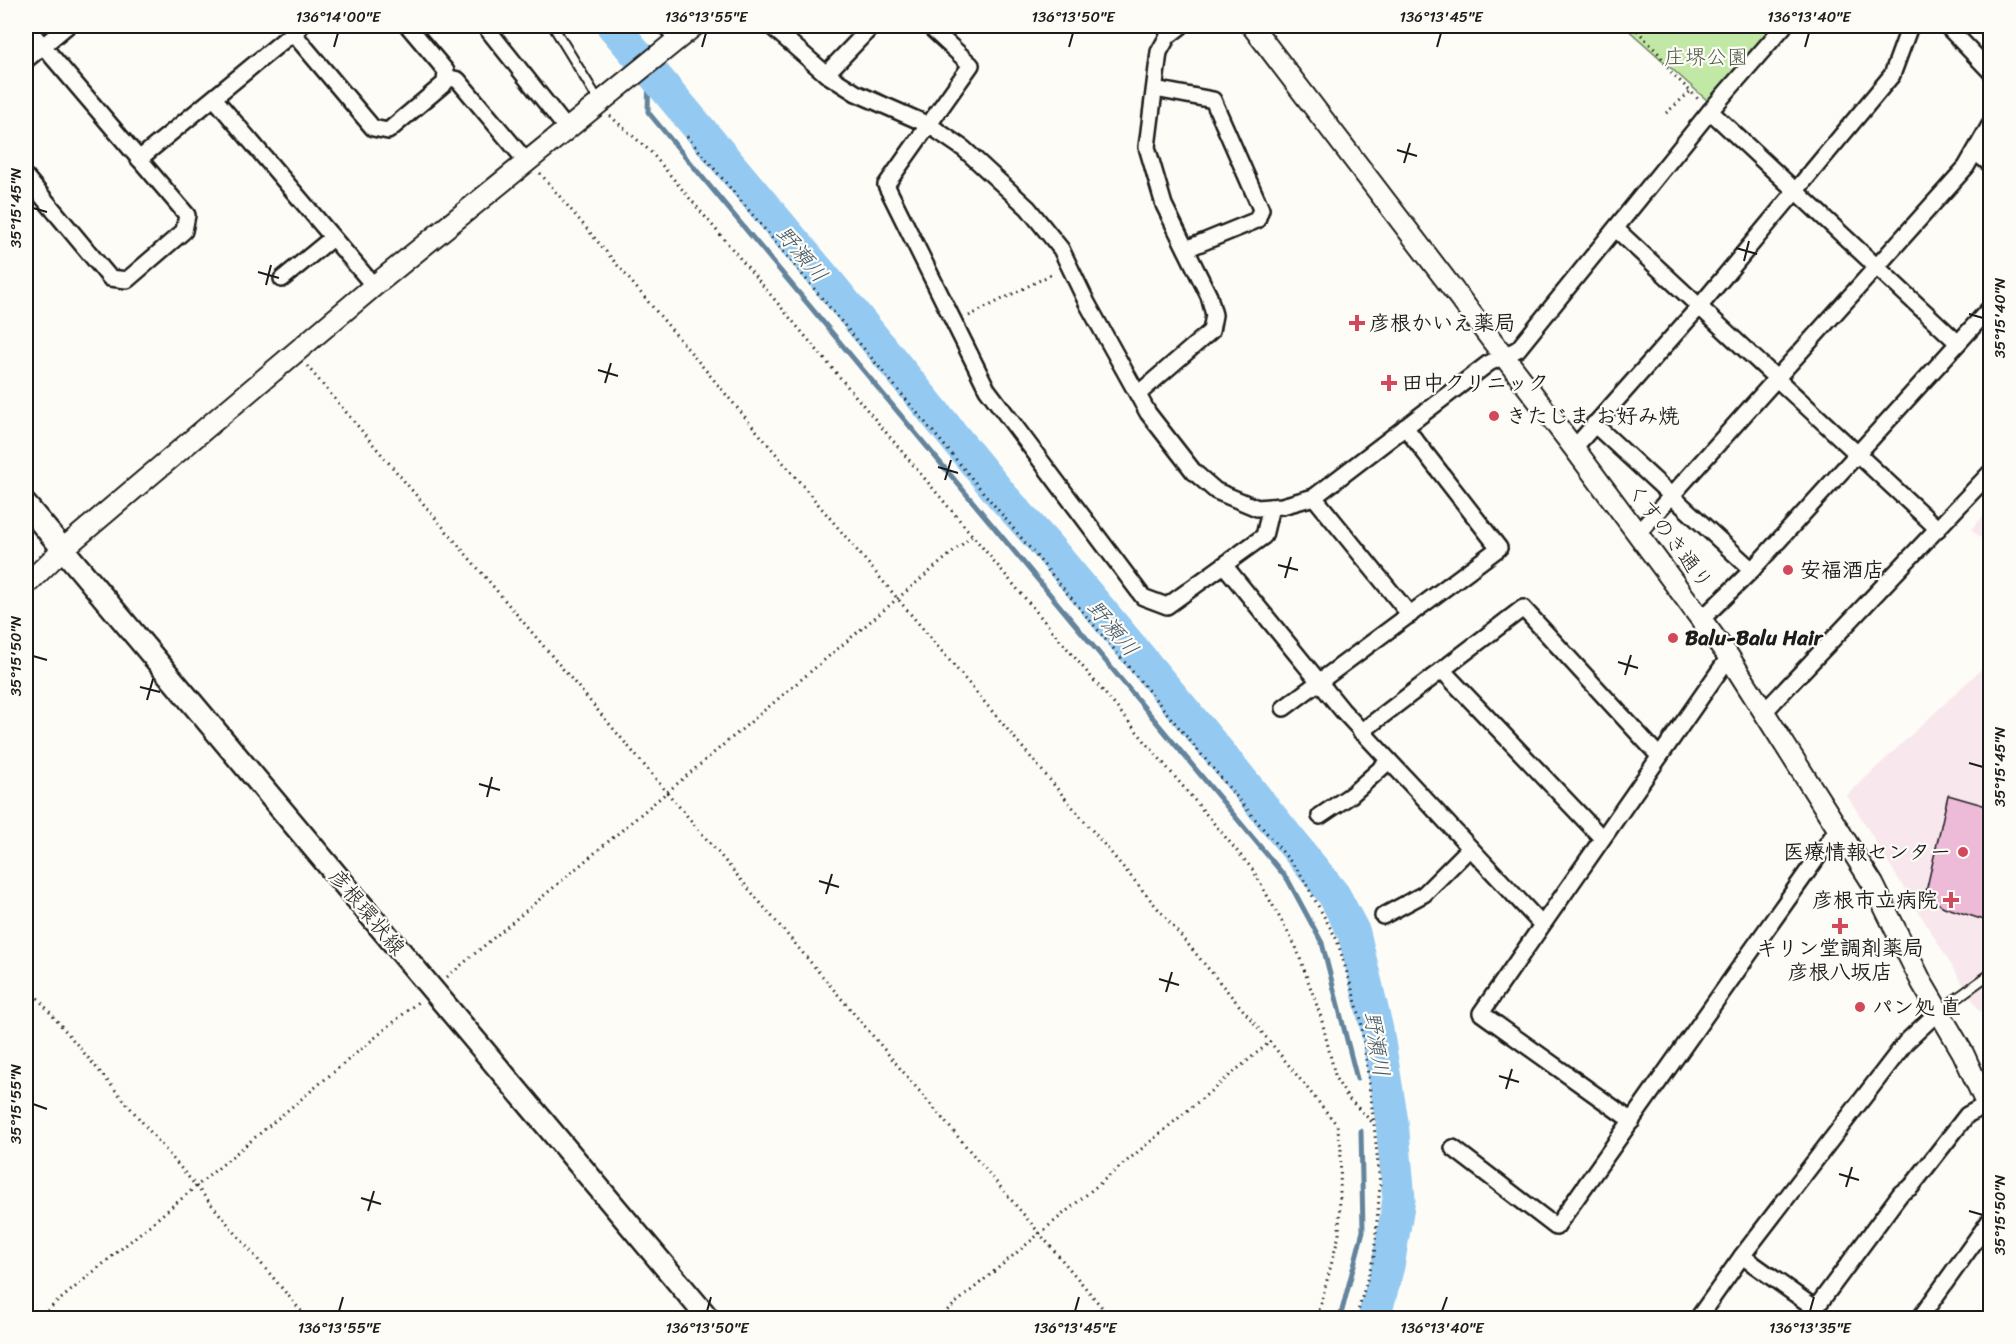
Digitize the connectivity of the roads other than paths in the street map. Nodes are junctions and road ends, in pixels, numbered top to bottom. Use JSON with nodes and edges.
{"nodes":[{"id":1,"x":26,"y":26,"type":"edge"},
{"id":2,"x":67,"y":26,"type":"edge"},
{"id":3,"x":408,"y":26,"type":"edge"},
{"id":4,"x":485,"y":26,"type":"edge"},
{"id":5,"x":553,"y":26,"type":"edge"},
{"id":6,"x":694,"y":26,"type":"edge"},
{"id":7,"x":771,"y":26,"type":"edge"},
{"id":8,"x":872,"y":26,"type":"edge"},
{"id":9,"x":929,"y":26,"type":"edge"},
{"id":10,"x":1181,"y":26,"type":"edge"},
{"id":11,"x":1252,"y":26,"type":"edge"},
{"id":12,"x":1784,"y":26,"type":"edge"},
{"id":13,"x":1910,"y":26,"type":"edge"},
{"id":14,"x":1947,"y":26,"type":"edge"},
{"id":15,"x":297,"y":29,"type":"edge"},
{"id":16,"x":669,"y":38,"type":"edge"},
{"id":17,"x":42,"y":46,"type":"junction"},
{"id":18,"x":26,"y":60,"type":"edge"},
{"id":19,"x":1990,"y":71,"type":"edge"},
{"id":20,"x":825,"y":74,"type":"junction"},
{"id":21,"x":446,"y":78,"type":"junction"},
{"id":22,"x":1155,"y":89,"type":"junction"},
{"id":23,"x":214,"y":98,"type":"junction"},
{"id":24,"x":603,"y":100,"type":"junction"},
{"id":25,"x":1710,"y":111,"type":"junction"},
{"id":26,"x":929,"y":125,"type":"junction"},
{"id":27,"x":1990,"y":125,"type":"edge"},
{"id":28,"x":567,"y":129,"type":"junction"},
{"id":29,"x":1975,"y":152,"type":"junction"},
{"id":30,"x":140,"y":159,"type":"junction"},
{"id":31,"x":526,"y":161,"type":"junction"},
{"id":32,"x":1990,"y":164,"type":"edge"},
{"id":33,"x":26,"y":177,"type":"edge"},
{"id":34,"x":1796,"y":191,"type":"junction"},
{"id":35,"x":1616,"y":229,"type":"junction"},
{"id":36,"x":332,"y":238,"type":"junction"},
{"id":37,"x":1186,"y":249,"type":"junction"},
{"id":38,"x":1877,"y":267,"type":"junction"},
{"id":39,"x":282,"y":279,"type":"dead end"},
{"id":40,"x":374,"y":286,"type":"junction"},
{"id":41,"x":1699,"y":307,"type":"junction"},
{"id":42,"x":1990,"y":308,"type":"edge"},
{"id":43,"x":1958,"y":343,"type":"junction"},
{"id":44,"x":1502,"y":357,"type":"junction"},
{"id":45,"x":1778,"y":380,"type":"junction"},
{"id":46,"x":1138,"y":394,"type":"junction"},
{"id":47,"x":1594,"y":424,"type":"junction"},
{"id":48,"x":1405,"y":427,"type":"junction"},
{"id":49,"x":1574,"y":448,"type":"junction"},
{"id":50,"x":1857,"y":454,"type":"junction"},
{"id":51,"x":1990,"y":473,"type":"edge"},
{"id":52,"x":1314,"y":497,"type":"junction"},
{"id":53,"x":1671,"y":498,"type":"junction"},
{"id":54,"x":26,"y":505,"type":"edge"},
{"id":55,"x":1271,"y":507,"type":"junction"},
{"id":56,"x":1938,"y":529,"type":"junction"},
{"id":57,"x":1638,"y":533,"type":"junction"},
{"id":58,"x":63,"y":549,"type":"junction"},
{"id":59,"x":1224,"y":565,"type":"junction"},
{"id":60,"x":1752,"y":570,"type":"junction"},
{"id":61,"x":26,"y":585,"type":"edge"},
{"id":62,"x":1410,"y":615,"type":"junction"},
{"id":63,"x":1702,"y":620,"type":"junction"},
{"id":64,"x":1729,"y":657,"type":"junction"},
{"id":65,"x":1443,"y":670,"type":"junction"},
{"id":66,"x":1319,"y":682,"type":"junction"},
{"id":67,"x":1284,"y":708,"type":"dead end"},
{"id":68,"x":1765,"y":711,"type":"junction"},
{"id":69,"x":1361,"y":732,"type":"junction"},
{"id":70,"x":1659,"y":756,"type":"junction"},
{"id":71,"x":1389,"y":761,"type":"junction"},
{"id":72,"x":1320,"y":816,"type":"dead end"},
{"id":73,"x":1839,"y":827,"type":"junction"},
{"id":74,"x":1602,"y":838,"type":"junction"},
{"id":75,"x":1470,"y":848,"type":"junction"},
{"id":76,"x":1383,"y":916,"type":"dead end"},
{"id":77,"x":1542,"y":925,"type":"junction"},
{"id":78,"x":1990,"y":974,"type":"edge"},
{"id":79,"x":1939,"y":1011,"type":"junction"},
{"id":80,"x":1989,"y":1108,"type":"edge"},
{"id":81,"x":1632,"y":1121,"type":"junction"},
{"id":82,"x":1453,"y":1148,"type":"dead end"},
{"id":83,"x":1990,"y":1220,"type":"edge"},
{"id":84,"x":1742,"y":1256,"type":"junction"},
{"id":85,"x":708,"y":1318,"type":"edge"},
{"id":86,"x":1698,"y":1318,"type":"edge"},
{"id":87,"x":1920,"y":1318,"type":"edge"}],
"edges":[{"from":1,"to":17,"type":"street"},
{"from":2,"to":17,"type":"street"},
{"from":3,"to":21,"type":"street"},
{"from":4,"to":28,"type":"street"},
{"from":5,"to":24,"type":"lane"},
{"from":6,"to":16,"type":"street"},
{"from":7,"to":20,"type":"street"},
{"from":8,"to":20,"type":"street"},
{"from":9,"to":26,"type":"street"},
{"from":10,"to":22,"type":"street"},
{"from":11,"to":44,"type":"street","name":"くすのき通り"},
{"from":12,"to":25,"type":"street"},
{"from":13,"to":34,"type":"street"},
{"from":14,"to":19,"type":"street"},
{"from":15,"to":21,"type":"street"},
{"from":15,"to":23,"type":"street"},
{"from":16,"to":24,"type":"street"},
{"from":17,"to":18,"type":"street"},
{"from":17,"to":30,"type":"street"},
{"from":20,"to":26,"type":"street"},
{"from":21,"to":31,"type":"street"},
{"from":22,"to":37,"type":"street"},
{"from":22,"to":37,"type":"street"},
{"from":23,"to":30,"type":"street"},
{"from":23,"to":36,"type":"street"},
{"from":24,"to":28,"type":"street"},
{"from":25,"to":34,"type":"street"},
{"from":25,"to":35,"type":"street"},
{"from":26,"to":46,"type":"street"},
{"from":26,"to":59,"type":"street"},
{"from":27,"to":29,"type":"street"},
{"from":28,"to":31,"type":"street"},
{"from":29,"to":32,"type":"street"},
{"from":29,"to":38,"type":"street"},
{"from":30,"to":33,"type":"street"},
{"from":31,"to":40,"type":"street"},
{"from":34,"to":38,"type":"street"},
{"from":34,"to":41,"type":"street"},
{"from":35,"to":41,"type":"street"},
{"from":35,"to":44,"type":"street"},
{"from":36,"to":39,"type":"street"},
{"from":36,"to":40,"type":"street"},
{"from":37,"to":46,"type":"street"},
{"from":38,"to":43,"type":"street"},
{"from":38,"to":45,"type":"street"},
{"from":40,"to":58,"type":"street"},
{"from":41,"to":45,"type":"street"},
{"from":41,"to":47,"type":"street"},
{"from":42,"to":43,"type":"street"},
{"from":43,"to":50,"type":"street"},
{"from":44,"to":48,"type":"street"},
{"from":44,"to":49,"type":"street","name":"くすのき通り"},
{"from":45,"to":50,"type":"street"},
{"from":45,"to":53,"type":"street"},
{"from":46,"to":55,"type":"street"},
{"from":47,"to":49,"type":"street"},
{"from":47,"to":53,"type":"street"},
{"from":48,"to":52,"type":"street"},
{"from":48,"to":62,"type":"street"},
{"from":49,"to":57,"type":"street","name":"くすのき通り"},
{"from":50,"to":56,"type":"street"},
{"from":50,"to":60,"type":"street"},
{"from":51,"to":56,"type":"street"},
{"from":52,"to":55,"type":"street"},
{"from":52,"to":62,"type":"street"},
{"from":53,"to":57,"type":"street"},
{"from":53,"to":60,"type":"street"},
{"from":54,"to":58,"type":"main road","name":"彦根環状線"},
{"from":55,"to":59,"type":"street"},
{"from":56,"to":68,"type":"street"},
{"from":57,"to":63,"type":"street","name":"くすのき通り"},
{"from":58,"to":61,"type":"street"},
{"from":58,"to":85,"type":"main road","name":"彦根環状線"},
{"from":59,"to":66,"type":"street"},
{"from":60,"to":63,"type":"street"},
{"from":62,"to":66,"type":"street"},
{"from":63,"to":64,"type":"street","name":"くすのき通り"},
{"from":64,"to":68,"type":"street","name":"くすのき通り"},
{"from":64,"to":70,"type":"street"},
{"from":65,"to":69,"type":"street"},
{"from":65,"to":70,"type":"street"},
{"from":65,"to":74,"type":"street"},
{"from":66,"to":67,"type":"street"},
{"from":66,"to":69,"type":"street"},
{"from":68,"to":73,"type":"street","name":"くすのき通り"},
{"from":69,"to":71,"type":"street"},
{"from":70,"to":74,"type":"street"},
{"from":71,"to":72,"type":"street"},
{"from":71,"to":75,"type":"street"},
{"from":73,"to":79,"type":"street","name":"くすのき通り"},
{"from":73,"to":81,"type":"street"},
{"from":74,"to":77,"type":"street"},
{"from":75,"to":76,"type":"street"},
{"from":75,"to":77,"type":"street"},
{"from":77,"to":81,"type":"street"},
{"from":78,"to":79,"type":"lane"},
{"from":79,"to":80,"type":"street","name":"くすのき通り"},
{"from":79,"to":84,"type":"street"},
{"from":80,"to":84,"type":"street"},
{"from":81,"to":82,"type":"street"},
{"from":83,"to":87,"type":"street"},
{"from":84,"to":86,"type":"street"}]}
